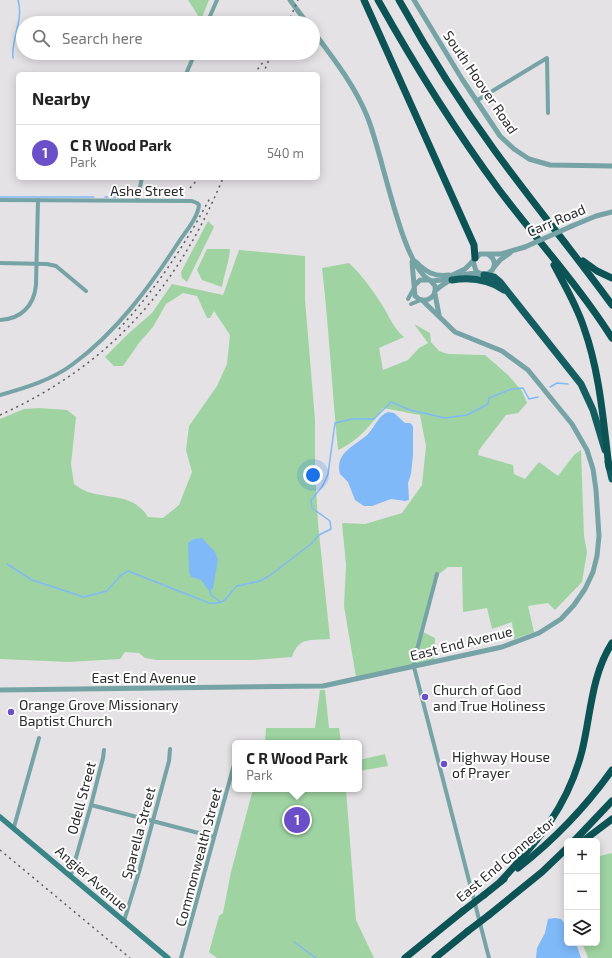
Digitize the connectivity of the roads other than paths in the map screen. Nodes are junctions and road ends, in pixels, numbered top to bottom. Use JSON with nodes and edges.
{"nodes":[{"id":1,"x":217,"y":0,"type":"edge"},
{"id":2,"x":290,"y":0,"type":"edge"},
{"id":3,"x":364,"y":0,"type":"edge"},
{"id":4,"x":378,"y":0,"type":"edge"},
{"id":5,"x":399,"y":0,"type":"edge"},
{"id":6,"x":414,"y":0,"type":"edge"},
{"id":7,"x":210,"y":16,"type":"edge"},
{"id":8,"x":302,"y":16,"type":"edge"},
{"id":9,"x":320,"y":41,"type":"edge"},
{"id":10,"x":192,"y":60,"type":"edge"},
{"id":11,"x":187,"y":72,"type":"edge"},
{"id":12,"x":476,"y":101,"type":"junction"},
{"id":13,"x":548,"y":113,"type":"dead end"},
{"id":14,"x":612,"y":166,"type":"edge"},
{"id":15,"x":142,"y":180,"type":"edge"},
{"id":16,"x":0,"y":200,"type":"edge"},
{"id":17,"x":38,"y":200,"type":"junction"},
{"id":18,"x":137,"y":200,"type":"junction"},
{"id":19,"x":612,"y":212,"type":"edge"},
{"id":20,"x":540,"y":243,"type":"junction"},
{"id":21,"x":571,"y":249,"type":"junction"},
{"id":22,"x":511,"y":252,"type":"junction"},
{"id":23,"x":489,"y":254,"type":"junction"},
{"id":24,"x":412,"y":258,"type":"junction"},
{"id":25,"x":474,"y":259,"type":"junction"},
{"id":26,"x":0,"y":263,"type":"edge"},
{"id":27,"x":37,"y":263,"type":"junction"},
{"id":28,"x":494,"y":267,"type":"junction"},
{"id":29,"x":482,"y":274,"type":"junction"},
{"id":30,"x":452,"y":277,"type":"junction"},
{"id":31,"x":612,"y":278,"type":"edge"},
{"id":32,"x":429,"y":280,"type":"junction"},
{"id":33,"x":414,"y":287,"type":"junction"},
{"id":34,"x":86,"y":290,"type":"dead end"},
{"id":35,"x":435,"y":292,"type":"junction"},
{"id":36,"x":507,"y":292,"type":"junction"},
{"id":37,"x":408,"y":299,"type":"dead end"},
{"id":38,"x":422,"y":300,"type":"junction"},
{"id":39,"x":411,"y":304,"type":"dead end"},
{"id":40,"x":612,"y":305,"type":"edge"},
{"id":41,"x":439,"y":315,"type":"junction"},
{"id":42,"x":0,"y":320,"type":"edge"},
{"id":43,"x":612,"y":338,"type":"edge"},
{"id":44,"x":0,"y":395,"type":"edge"},
{"id":45,"x":609,"y":467,"type":"junction"},
{"id":46,"x":612,"y":479,"type":"edge"},
{"id":47,"x":437,"y":574,"type":"dead end"},
{"id":48,"x":612,"y":643,"type":"edge"},
{"id":49,"x":414,"y":667,"type":"junction"},
{"id":50,"x":0,"y":690,"type":"edge"},
{"id":51,"x":39,"y":738,"type":"dead end"},
{"id":52,"x":170,"y":749,"type":"dead end"},
{"id":53,"x":104,"y":750,"type":"dead end"},
{"id":54,"x":612,"y":770,"type":"edge"},
{"id":55,"x":232,"y":772,"type":"edge"},
{"id":56,"x":612,"y":801,"type":"edge"},
{"id":57,"x":91,"y":805,"type":"junction"},
{"id":58,"x":1,"y":818,"type":"edge"},
{"id":59,"x":612,"y":819,"type":"edge"},
{"id":60,"x":153,"y":821,"type":"junction"},
{"id":61,"x":14,"y":828,"type":"junction"},
{"id":62,"x":214,"y":837,"type":"junction"},
{"id":63,"x":577,"y":838,"type":"edge"},
{"id":64,"x":588,"y":838,"type":"edge"},
{"id":65,"x":564,"y":851,"type":"edge"},
{"id":66,"x":564,"y":855,"type":"edge"},
{"id":67,"x":542,"y":872,"type":"junction"},
{"id":68,"x":71,"y":875,"type":"junction"},
{"id":69,"x":501,"y":881,"type":"junction"},
{"id":70,"x":124,"y":921,"type":"junction"},
{"id":71,"x":168,"y":958,"type":"edge"},
{"id":72,"x":181,"y":958,"type":"edge"},
{"id":73,"x":405,"y":958,"type":"edge"},
{"id":74,"x":435,"y":958,"type":"edge"},
{"id":75,"x":489,"y":958,"type":"edge"}],
"edges":[{"from":1,"to":7,"type":"street"},
{"from":2,"to":8,"type":"street"},
{"from":3,"to":25,"type":"highway"},
{"from":4,"to":20,"type":"highway"},
{"from":5,"to":21,"type":"highway"},
{"from":6,"to":12,"type":"street","name":"South Hoover Road"},
{"from":9,"to":24,"type":"street"},
{"from":10,"to":11,"type":"street"},
{"from":12,"to":13,"type":"street"},
{"from":12,"to":14,"type":"street","name":"South Hoover Road"},
{"from":15,"to":18,"type":"street"},
{"from":16,"to":17,"type":"street","name":"Ashe Street"},
{"from":17,"to":18,"type":"street","name":"Ashe Street"},
{"from":17,"to":27,"type":"street"},
{"from":18,"to":44,"type":"street","name":"Ashe Street"},
{"from":19,"to":22,"type":"street","name":"Carr Road","bridge":true},
{"from":20,"to":43,"type":"highway"},
{"from":20,"to":45,"type":"highway"},
{"from":21,"to":31,"type":"highway"},
{"from":21,"to":40,"type":"highway"},
{"from":22,"to":23,"type":"street","name":"Carr Road"},
{"from":22,"to":28,"type":"street","name":"Carr Road"},
{"from":23,"to":25,"type":"street"},
{"from":23,"to":28,"type":"street"},
{"from":24,"to":30,"type":"street"},
{"from":24,"to":32,"type":"street"},
{"from":24,"to":33,"type":"street"},
{"from":25,"to":29,"type":"street"},
{"from":25,"to":30,"type":"street"},
{"from":26,"to":27,"type":"street"},
{"from":27,"to":34,"type":"street"},
{"from":27,"to":42,"type":"street"},
{"from":28,"to":29,"type":"street"},
{"from":29,"to":30,"type":"street"},
{"from":29,"to":36,"type":"highway"},
{"from":30,"to":32,"type":"street"},
{"from":30,"to":35,"type":"street"},
{"from":30,"to":36,"type":"highway"},
{"from":32,"to":33,"type":"street"},
{"from":32,"to":35,"type":"street"},
{"from":33,"to":37,"type":"street"},
{"from":33,"to":38,"type":"street"},
{"from":35,"to":38,"type":"street"},
{"from":35,"to":41,"type":"street"},
{"from":36,"to":45,"type":"highway"},
{"from":38,"to":39,"type":"street"},
{"from":38,"to":41,"type":"street","name":"East End Avenue"},
{"from":41,"to":49,"type":"street","name":"East End Avenue"},
{"from":45,"to":46,"type":"highway"},
{"from":47,"to":49,"type":"street"},
{"from":48,"to":69,"type":"highway"},
{"from":49,"to":50,"type":"street","name":"East End Avenue"},
{"from":49,"to":75,"type":"street"},
{"from":51,"to":61,"type":"street"},
{"from":52,"to":60,"type":"street","name":"Sparella Street"},
{"from":53,"to":57,"type":"street","name":"Odell Street"},
{"from":54,"to":69,"type":"highway","name":"East End Connector"},
{"from":55,"to":62,"type":"street","name":"Commonwealth Street"},
{"from":56,"to":63,"type":"highway"},
{"from":57,"to":60,"type":"street"},
{"from":57,"to":68,"type":"street","name":"Odell Street"},
{"from":58,"to":61,"type":"main road","name":"Angier Avenue"},
{"from":59,"to":64,"type":"highway"},
{"from":60,"to":62,"type":"street"},
{"from":60,"to":70,"type":"street","name":"Sparella Street"},
{"from":61,"to":68,"type":"main road","name":"Angier Avenue"},
{"from":62,"to":72,"type":"street","name":"Commonwealth Street"},
{"from":65,"to":67,"type":"highway"},
{"from":66,"to":67,"type":"highway"},
{"from":67,"to":74,"type":"highway","bridge":true},
{"from":68,"to":70,"type":"main road","name":"Angier Avenue"},
{"from":69,"to":73,"type":"highway","name":"East End Connector","bridge":true},
{"from":70,"to":71,"type":"main road","name":"Angier Avenue"}]}
